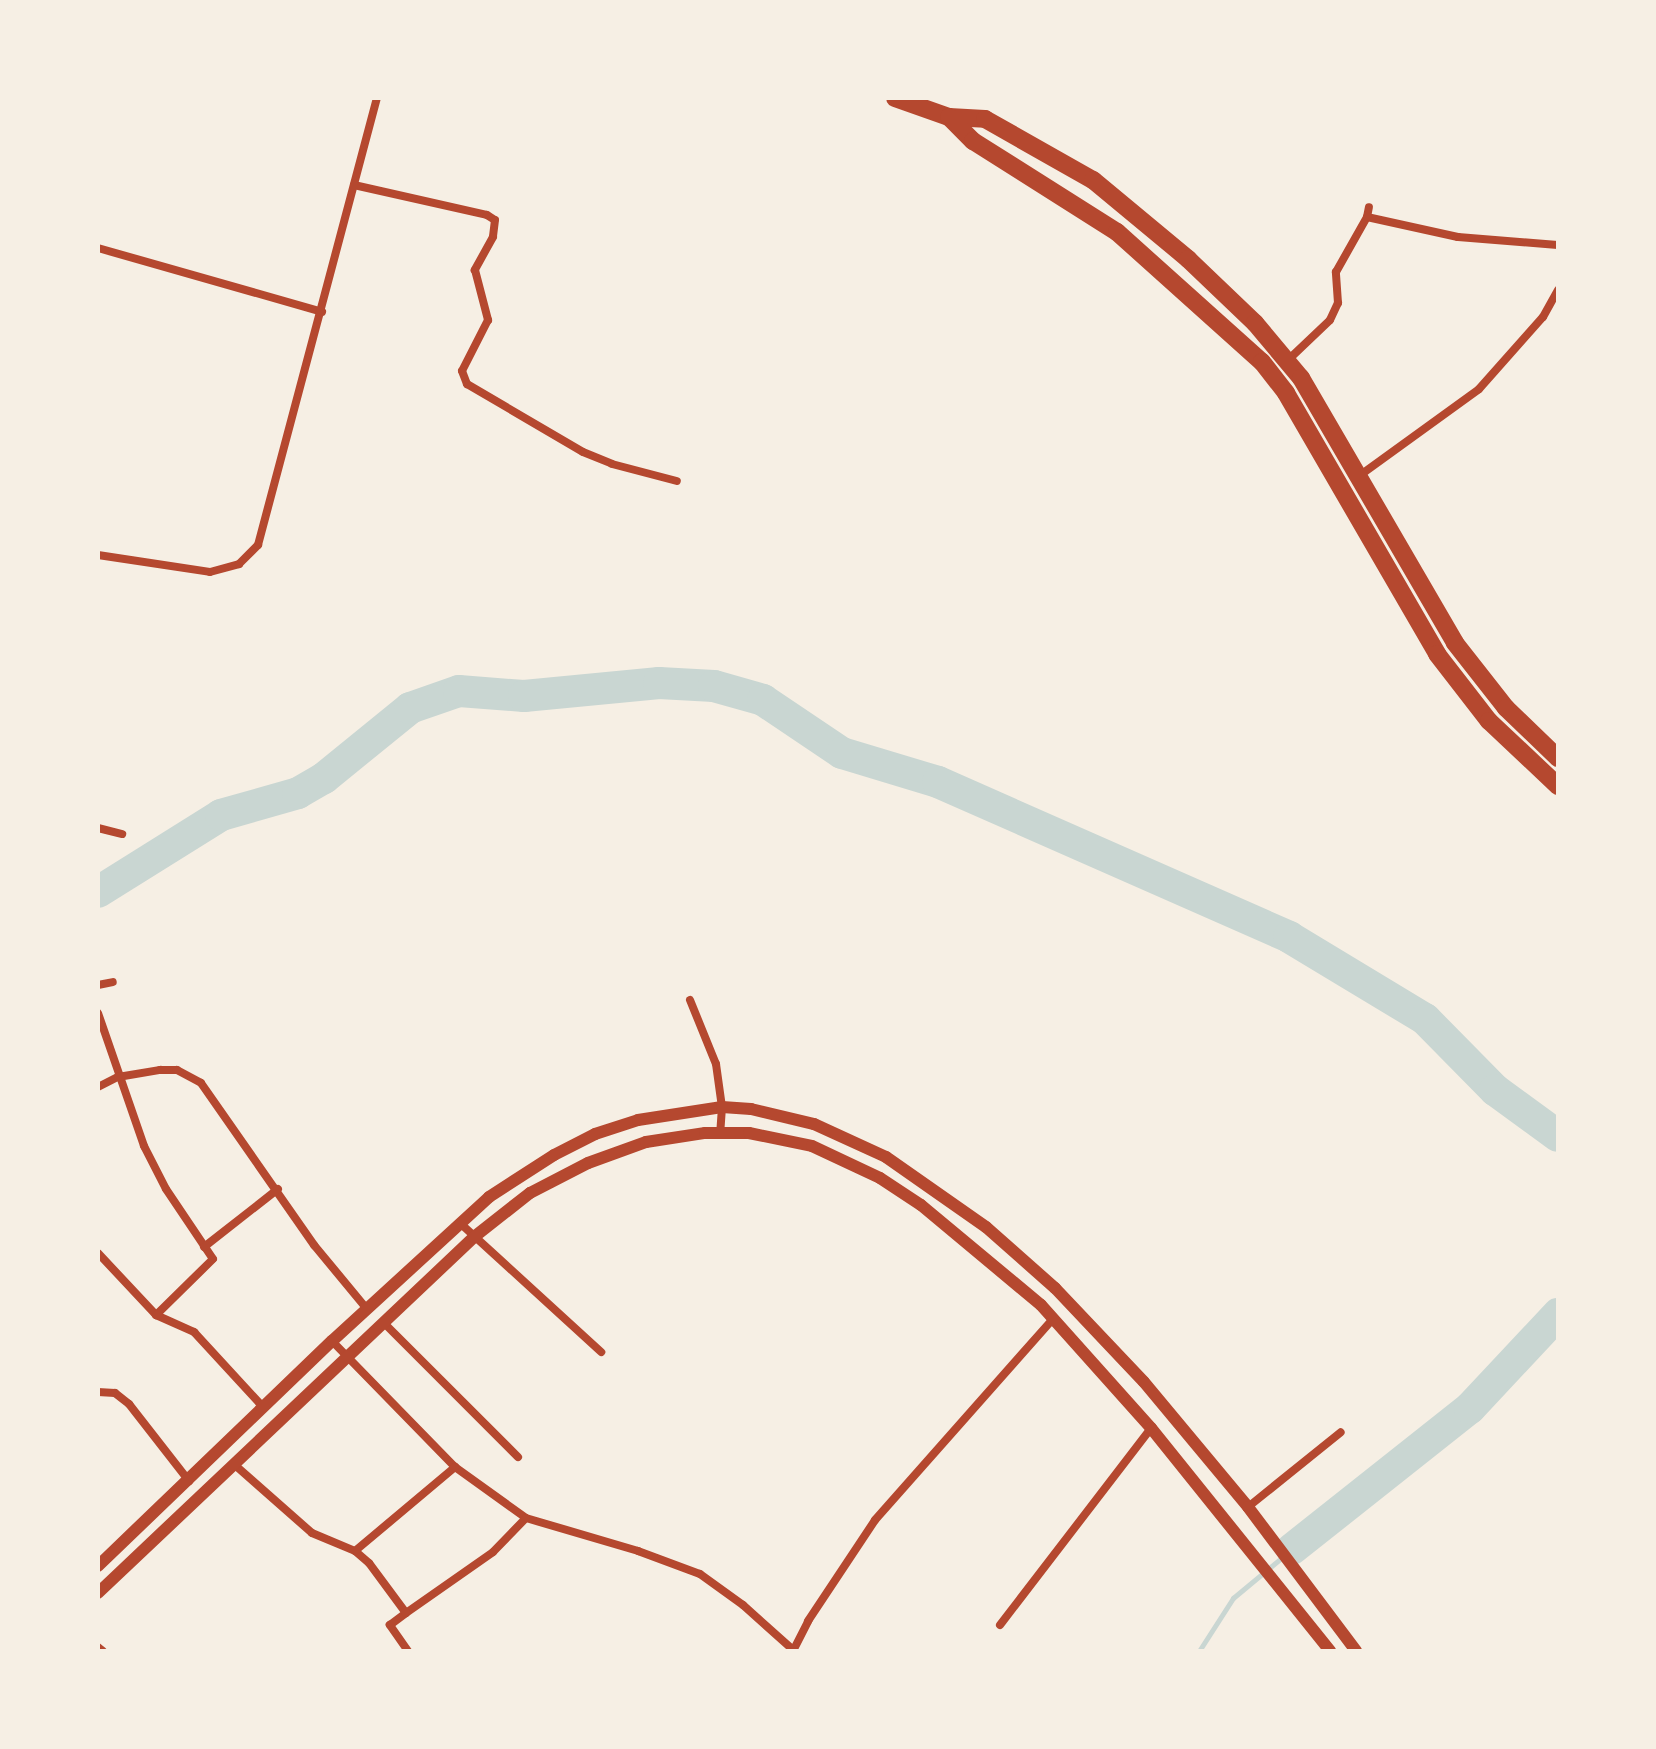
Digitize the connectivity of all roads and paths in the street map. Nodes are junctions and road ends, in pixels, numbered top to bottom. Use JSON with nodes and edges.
{"nodes":[{"id":1,"x":377,"y":98,"type":"edge"},
{"id":2,"x":895,"y":98,"type":"edge"},
{"id":3,"x":949,"y":117,"type":"junction"},
{"id":4,"x":354,"y":185,"type":"junction"},
{"id":5,"x":1369,"y":207,"type":"dead end"},
{"id":6,"x":1367,"y":217,"type":"junction"},
{"id":7,"x":1558,"y":245,"type":"edge"},
{"id":8,"x":98,"y":248,"type":"edge"},
{"id":9,"x":1188,"y":259,"type":"junction"},
{"id":10,"x":1172,"y":280,"type":"junction"},
{"id":11,"x":1558,"y":290,"type":"edge"},
{"id":12,"x":322,"y":312,"type":"junction"},
{"id":13,"x":1287,"y":361,"type":"junction"},
{"id":14,"x":1358,"y":476,"type":"junction"},
{"id":15,"x":677,"y":481,"type":"dead end"},
{"id":16,"x":1396,"y":544,"type":"junction"},
{"id":17,"x":98,"y":555,"type":"edge"},
{"id":18,"x":1376,"y":555,"type":"junction"},
{"id":19,"x":1558,"y":758,"type":"edge"},
{"id":20,"x":1558,"y":786,"type":"edge"},
{"id":21,"x":98,"y":828,"type":"edge"},
{"id":22,"x":122,"y":834,"type":"dead end"},
{"id":23,"x":113,"y":982,"type":"dead end"},
{"id":24,"x":98,"y":985,"type":"edge"},
{"id":25,"x":690,"y":1000,"type":"dead end"},
{"id":26,"x":98,"y":1013,"type":"edge"},
{"id":27,"x":118,"y":1077,"type":"junction"},
{"id":28,"x":98,"y":1087,"type":"edge"},
{"id":29,"x":722,"y":1107,"type":"junction"},
{"id":30,"x":720,"y":1133,"type":"junction"},
{"id":31,"x":278,"y":1189,"type":"junction"},
{"id":32,"x":461,"y":1224,"type":"junction"},
{"id":33,"x":474,"y":1237,"type":"junction"},
{"id":34,"x":204,"y":1247,"type":"junction"},
{"id":35,"x":98,"y":1253,"type":"edge"},
{"id":36,"x":367,"y":1309,"type":"junction"},
{"id":37,"x":156,"y":1315,"type":"junction"},
{"id":38,"x":1054,"y":1318,"type":"junction"},
{"id":39,"x":383,"y":1322,"type":"junction"},
{"id":40,"x":332,"y":1341,"type":"junction"},
{"id":41,"x":601,"y":1352,"type":"dead end"},
{"id":42,"x":347,"y":1358,"type":"junction"},
{"id":43,"x":98,"y":1392,"type":"edge"},
{"id":44,"x":263,"y":1407,"type":"junction"},
{"id":45,"x":1151,"y":1428,"type":"junction"},
{"id":46,"x":1341,"y":1432,"type":"dead end"},
{"id":47,"x":518,"y":1457,"type":"dead end"},
{"id":48,"x":236,"y":1466,"type":"junction"},
{"id":49,"x":455,"y":1467,"type":"junction"},
{"id":50,"x":189,"y":1481,"type":"junction"},
{"id":51,"x":1248,"y":1507,"type":"junction"},
{"id":52,"x":526,"y":1518,"type":"junction"},
{"id":53,"x":355,"y":1551,"type":"junction"},
{"id":54,"x":98,"y":1566,"type":"edge"},
{"id":55,"x":98,"y":1593,"type":"edge"},
{"id":56,"x":406,"y":1613,"type":"junction"},
{"id":57,"x":1000,"y":1625,"type":"dead end"},
{"id":58,"x":98,"y":1647,"type":"edge"},
{"id":59,"x":792,"y":1650,"type":"edge"},
{"id":60,"x":103,"y":1651,"type":"edge"},
{"id":61,"x":408,"y":1651,"type":"edge"},
{"id":62,"x":1330,"y":1651,"type":"edge"},
{"id":63,"x":1356,"y":1651,"type":"edge"}],
"edges":[{"from":1,"to":4,"type":"street"},
{"from":2,"to":3,"type":"highway"},
{"from":3,"to":9,"type":"highway"},
{"from":3,"to":10,"type":"highway"},
{"from":4,"to":12,"type":"street"},
{"from":4,"to":15,"type":"street"},
{"from":5,"to":6,"type":"street"},
{"from":6,"to":7,"type":"street"},
{"from":6,"to":13,"type":"street"},
{"from":8,"to":12,"type":"street"},
{"from":9,"to":10,"type":"highway"},
{"from":9,"to":13,"type":"highway"},
{"from":10,"to":18,"type":"highway"},
{"from":11,"to":14,"type":"street"},
{"from":12,"to":17,"type":"street"},
{"from":13,"to":14,"type":"highway"},
{"from":14,"to":16,"type":"highway"},
{"from":16,"to":18,"type":"highway"},
{"from":16,"to":19,"type":"highway"},
{"from":18,"to":20,"type":"highway"},
{"from":21,"to":22,"type":"street"},
{"from":23,"to":24,"type":"street"},
{"from":25,"to":29,"type":"street"},
{"from":26,"to":27,"type":"street"},
{"from":27,"to":28,"type":"street"},
{"from":27,"to":31,"type":"street"},
{"from":27,"to":34,"type":"street"},
{"from":29,"to":30,"type":"street"},
{"from":29,"to":32,"type":"street"},
{"from":29,"to":51,"type":"street"},
{"from":30,"to":33,"type":"street"},
{"from":30,"to":38,"type":"street"},
{"from":31,"to":34,"type":"street"},
{"from":31,"to":36,"type":"street"},
{"from":32,"to":33,"type":"street"},
{"from":32,"to":36,"type":"street"},
{"from":33,"to":39,"type":"street"},
{"from":33,"to":41,"type":"street"},
{"from":34,"to":37,"type":"street"},
{"from":35,"to":37,"type":"street"},
{"from":36,"to":40,"type":"street"},
{"from":37,"to":44,"type":"street"},
{"from":38,"to":45,"type":"street"},
{"from":38,"to":59,"type":"street"},
{"from":39,"to":42,"type":"street"},
{"from":39,"to":47,"type":"street"},
{"from":40,"to":42,"type":"street"},
{"from":40,"to":44,"type":"street"},
{"from":42,"to":48,"type":"street"},
{"from":42,"to":49,"type":"street"},
{"from":43,"to":50,"type":"street"},
{"from":44,"to":50,"type":"street"},
{"from":45,"to":57,"type":"street"},
{"from":45,"to":62,"type":"street"},
{"from":46,"to":51,"type":"street"},
{"from":48,"to":53,"type":"street"},
{"from":48,"to":55,"type":"street"},
{"from":49,"to":52,"type":"street"},
{"from":49,"to":53,"type":"street"},
{"from":50,"to":54,"type":"street"},
{"from":51,"to":63,"type":"street"},
{"from":52,"to":56,"type":"street"},
{"from":52,"to":59,"type":"street"},
{"from":53,"to":56,"type":"street"},
{"from":56,"to":61,"type":"street"},
{"from":58,"to":60,"type":"street"}]}
